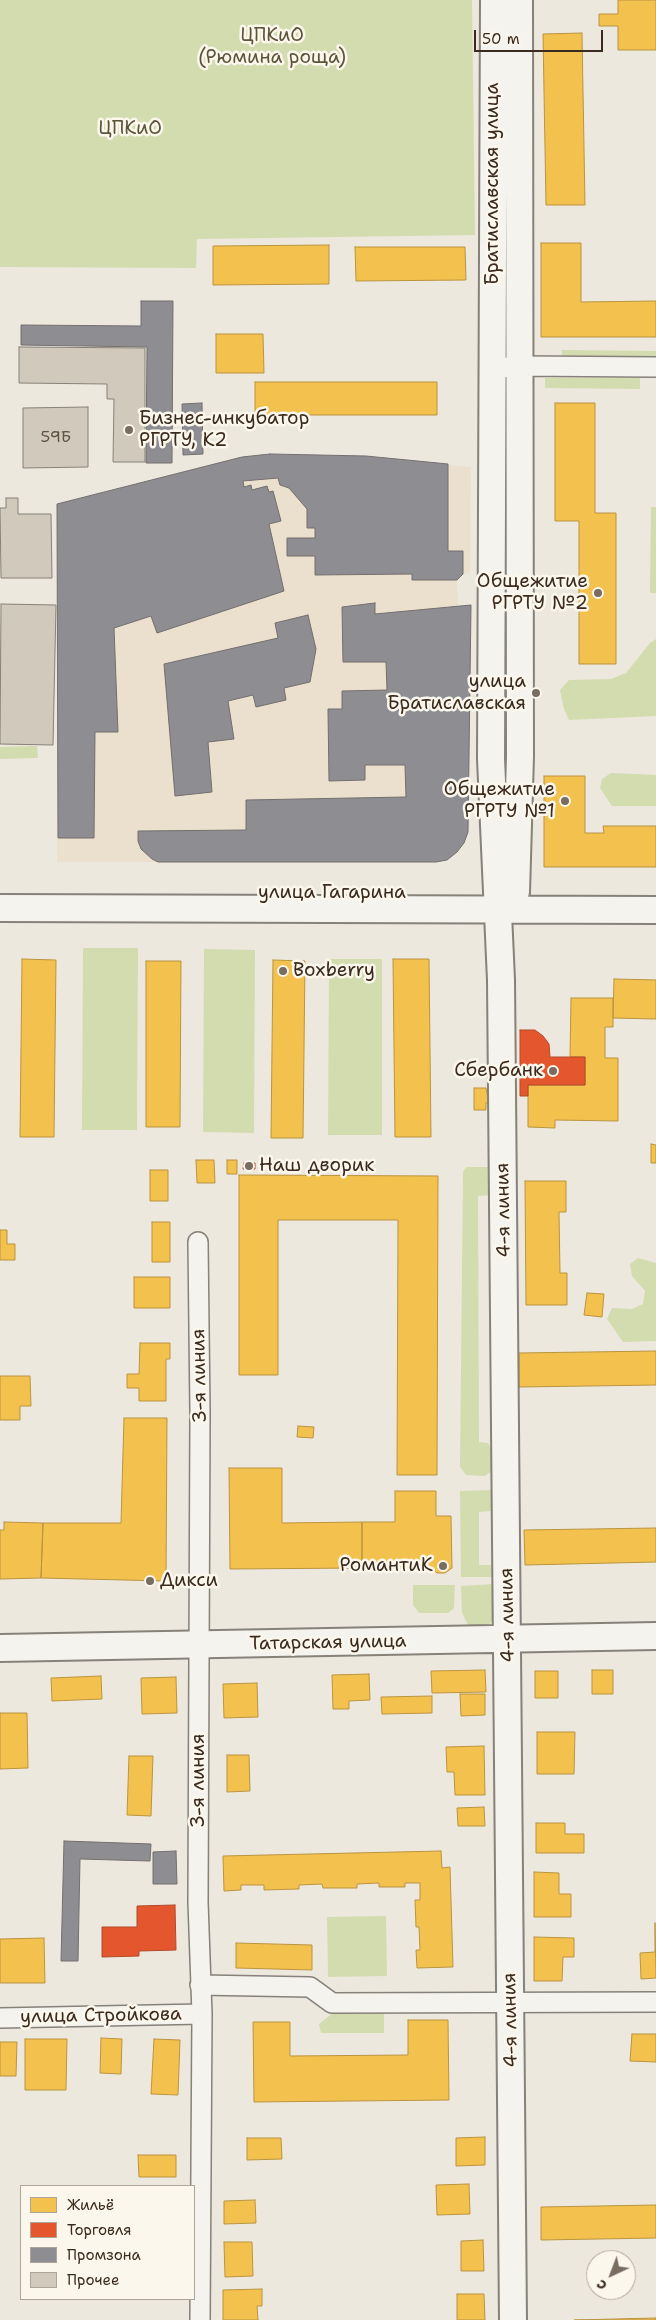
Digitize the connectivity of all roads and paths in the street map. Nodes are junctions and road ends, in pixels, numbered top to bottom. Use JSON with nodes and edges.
{"nodes":[{"id":1,"x":494,"y":0,"type":"edge"},
{"id":2,"x":519,"y":0,"type":"edge"},
{"id":3,"x":518,"y":366,"type":"junction"},
{"id":4,"x":656,"y":367,"type":"edge"},
{"id":5,"x":492,"y":369,"type":"junction"},
{"id":6,"x":656,"y":893,"type":"edge"},
{"id":7,"x":504,"y":898,"type":"junction"},
{"id":8,"x":4,"y":901,"type":"edge"},
{"id":9,"x":656,"y":910,"type":"edge"},
{"id":10,"x":198,"y":1242,"type":"dead end"},
{"id":11,"x":656,"y":1636,"type":"edge"},
{"id":12,"x":508,"y":1639,"type":"junction"},
{"id":13,"x":200,"y":1645,"type":"junction"},
{"id":14,"x":0,"y":1648,"type":"edge"},
{"id":15,"x":200,"y":1985,"type":"junction"},
{"id":16,"x":656,"y":2002,"type":"edge"},
{"id":17,"x":511,"y":2003,"type":"junction"},
{"id":18,"x":202,"y":2014,"type":"junction"},
{"id":19,"x":0,"y":2018,"type":"edge"},
{"id":20,"x":200,"y":2320,"type":"edge"},
{"id":21,"x":513,"y":2320,"type":"edge"}],
"edges":[{"from":1,"to":5,"type":"street","name":"Братиславская улица"},
{"from":2,"to":3,"type":"street","name":"Братиславская улица"},
{"from":3,"to":4,"type":"street"},
{"from":3,"to":5,"type":"street"},
{"from":3,"to":7,"type":"street","name":"Братиславская улица"},
{"from":5,"to":7,"type":"street","name":"Братиславская улица"},
{"from":6,"to":7,"type":"street","name":"улица Гагарина"},
{"from":7,"to":8,"type":"street","name":"улица Гагарина"},
{"from":7,"to":9,"type":"street","name":"улица Гагарина"},
{"from":7,"to":12,"type":"street","name":"4-я линия"},
{"from":10,"to":13,"type":"street","name":"3-я линия"},
{"from":11,"to":12,"type":"street","name":"Татарская улица"},
{"from":12,"to":13,"type":"street","name":"Татарская улица"},
{"from":12,"to":17,"type":"street","name":"4-я линия"},
{"from":13,"to":14,"type":"street","name":"Татарская улица"},
{"from":13,"to":15,"type":"street","name":"3-я линия"},
{"from":15,"to":17,"type":"street","name":"улица Стройкова"},
{"from":15,"to":18,"type":"street","name":"3-я линия"},
{"from":16,"to":17,"type":"street","name":"улица Стройкова"},
{"from":17,"to":21,"type":"street","name":"4-я линия"},
{"from":18,"to":19,"type":"street","name":"улица Стройкова"},
{"from":18,"to":20,"type":"street","name":"3-я линия"}]}
